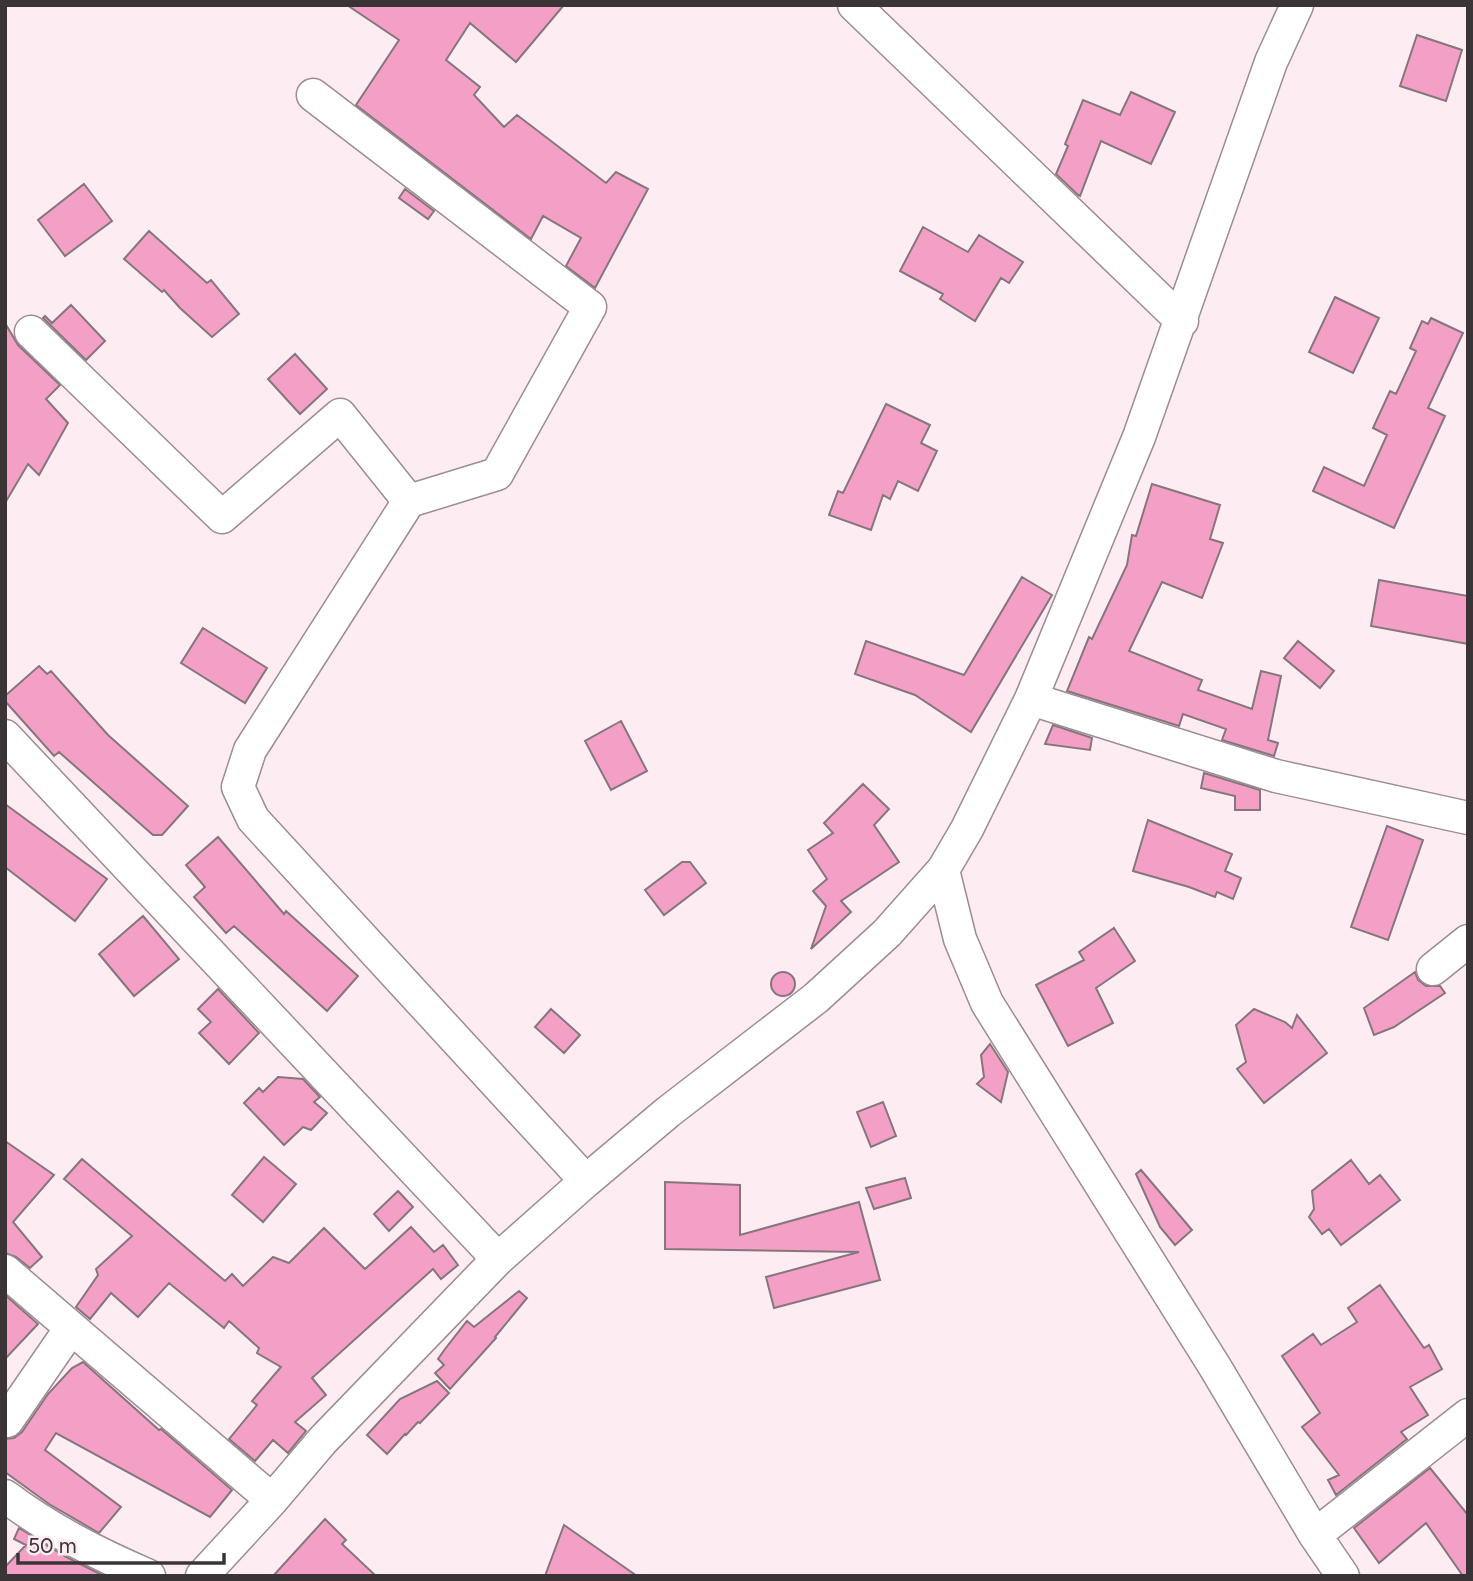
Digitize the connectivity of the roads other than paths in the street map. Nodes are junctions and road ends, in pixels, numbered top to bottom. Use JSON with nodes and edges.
{"nodes":[{"id":1,"x":854,"y":5,"type":"edge"},
{"id":2,"x":1297,"y":5,"type":"edge"},
{"id":3,"x":313,"y":95,"type":"dead end"},
{"id":4,"x":1182,"y":321,"type":"junction"},
{"id":5,"x":31,"y":332,"type":"dead end"},
{"id":6,"x":409,"y":501,"type":"junction"},
{"id":7,"x":1031,"y":699,"type":"junction"},
{"id":8,"x":5,"y":736,"type":"edge"},
{"id":9,"x":1468,"y":818,"type":"edge"},
{"id":10,"x":943,"y":870,"type":"junction"},
{"id":11,"x":1468,"y":941,"type":"edge"},
{"id":12,"x":1433,"y":969,"type":"dead end"},
{"id":13,"x":586,"y":1181,"type":"junction"},
{"id":14,"x":498,"y":1259,"type":"junction"},
{"id":15,"x":5,"y":1271,"type":"edge"},
{"id":16,"x":71,"y":1328,"type":"junction"},
{"id":17,"x":1468,"y":1415,"type":"edge"},
{"id":18,"x":7,"y":1422,"type":"dead end"},
{"id":19,"x":5,"y":1496,"type":"edge"},
{"id":20,"x":272,"y":1500,"type":"junction"},
{"id":21,"x":1315,"y":1535,"type":"junction"},
{"id":22,"x":149,"y":1576,"type":"edge"},
{"id":23,"x":202,"y":1576,"type":"edge"},
{"id":24,"x":1343,"y":1576,"type":"edge"}],
"edges":[{"from":1,"to":4,"type":"street"},
{"from":2,"to":4,"type":"street"},
{"from":3,"to":6,"type":"street"},
{"from":4,"to":7,"type":"street"},
{"from":5,"to":6,"type":"street"},
{"from":6,"to":13,"type":"street"},
{"from":7,"to":9,"type":"street"},
{"from":7,"to":10,"type":"street"},
{"from":8,"to":14,"type":"street"},
{"from":10,"to":13,"type":"street"},
{"from":10,"to":21,"type":"street"},
{"from":11,"to":12,"type":"street"},
{"from":13,"to":14,"type":"street"},
{"from":14,"to":20,"type":"street"},
{"from":15,"to":16,"type":"street"},
{"from":16,"to":18,"type":"street"},
{"from":16,"to":20,"type":"street"},
{"from":17,"to":21,"type":"street"},
{"from":19,"to":22,"type":"street"},
{"from":20,"to":23,"type":"street"},
{"from":21,"to":24,"type":"street"}]}
